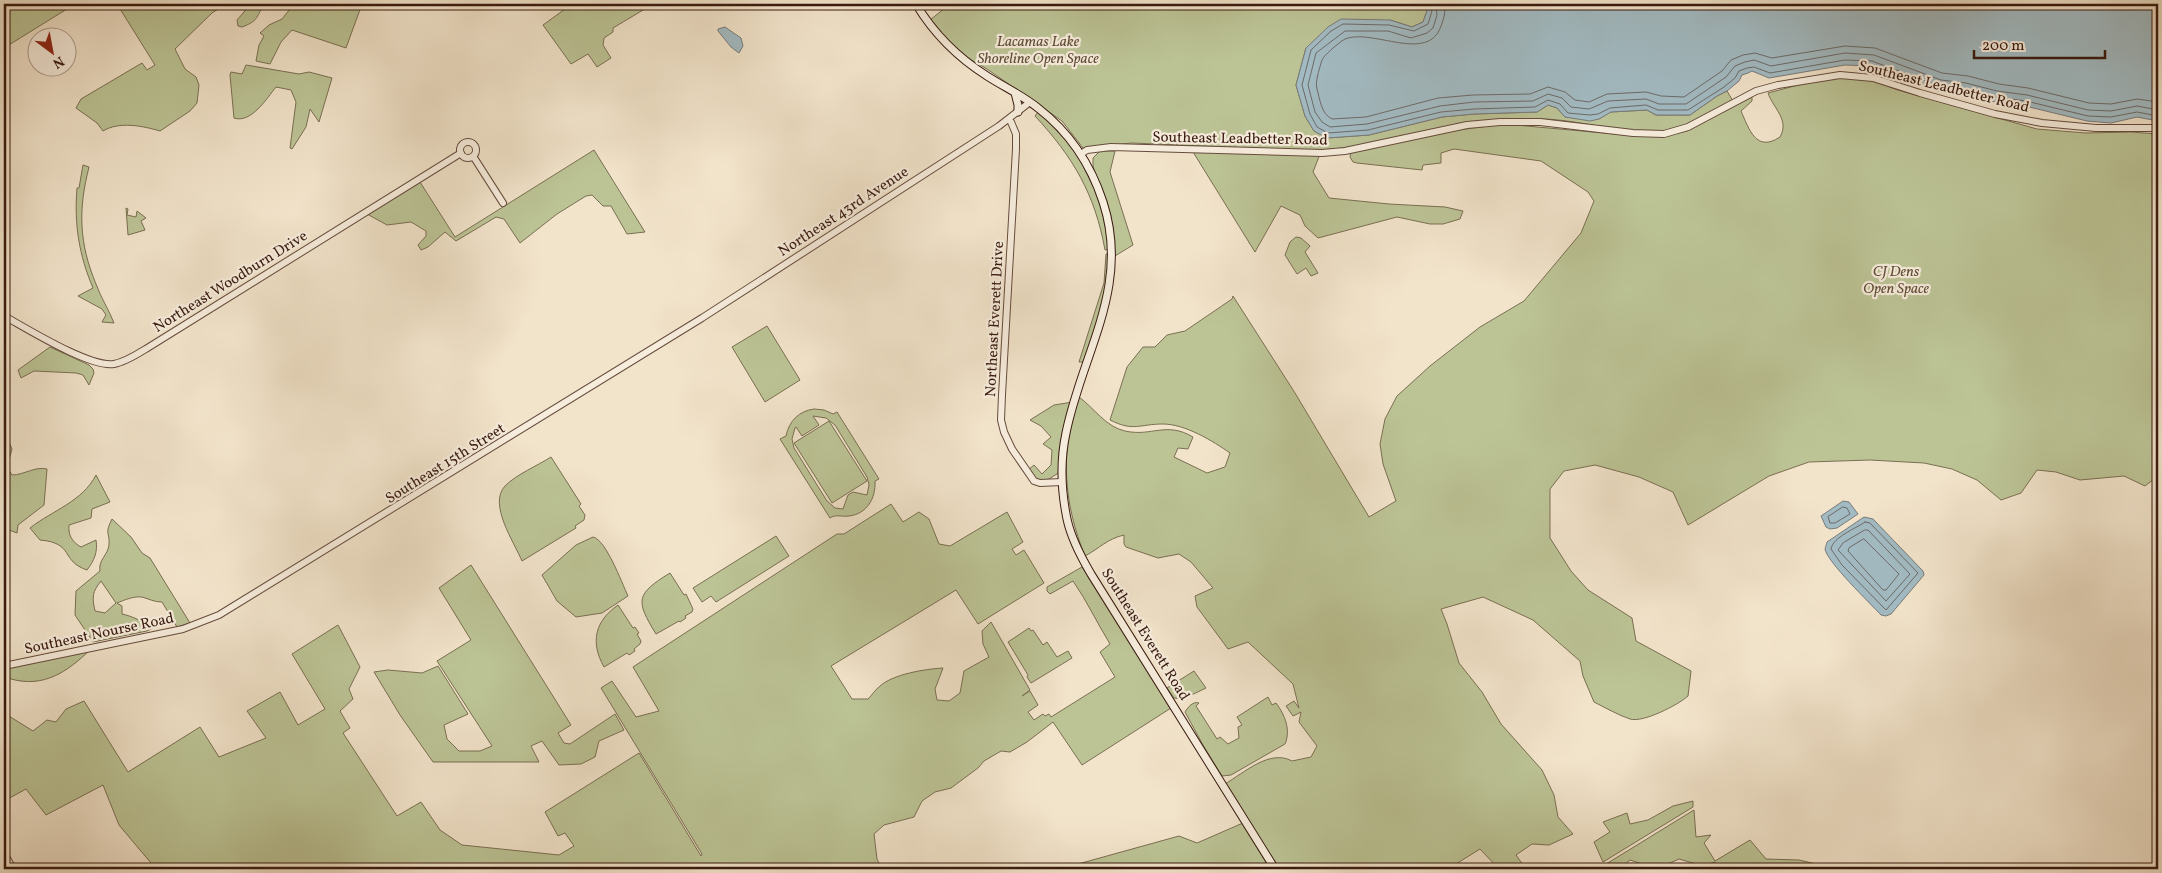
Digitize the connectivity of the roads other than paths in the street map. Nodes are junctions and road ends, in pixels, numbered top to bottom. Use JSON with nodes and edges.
{"nodes":[{"id":1,"x":916,"y":4,"type":"edge"},
{"id":2,"x":1015,"y":92,"type":"junction"},
{"id":3,"x":1030,"y":102,"type":"junction"},
{"id":4,"x":1018,"y":112,"type":"junction"},
{"id":5,"x":1011,"y":122,"type":"junction"},
{"id":6,"x":999,"y":126,"type":"junction"},
{"id":7,"x":2158,"y":128,"type":"edge"},
{"id":8,"x":462,"y":153,"type":"junction"},
{"id":9,"x":1081,"y":154,"type":"junction"},
{"id":10,"x":473,"y":156,"type":"junction"},
{"id":11,"x":502,"y":203,"type":"dead end"},
{"id":12,"x":4,"y":316,"type":"edge"},
{"id":13,"x":702,"y":318,"type":"joint"},
{"id":14,"x":1062,"y":482,"type":"junction"},
{"id":15,"x":198,"y":624,"type":"joint"},
{"id":16,"x":4,"y":666,"type":"edge"},
{"id":17,"x":4,"y":853,"type":"edge"},
{"id":18,"x":14,"y":869,"type":"edge"},
{"id":19,"x":1275,"y":869,"type":"edge"}],
"edges":[{"from":1,"to":2,"type":"main road","name":"Southeast Everett Road"},
{"from":2,"to":3,"type":"main road","name":"Southeast Everett Road"},
{"from":2,"to":4,"type":"main road"},
{"from":3,"to":4,"type":"street","name":"Northeast 43rd Avenue"},
{"from":3,"to":5,"type":"street","name":"Northeast 43rd Avenue"},
{"from":3,"to":9,"type":"main road","name":"Southeast Everett Road"},
{"from":4,"to":6,"type":"street","name":"Northeast 43rd Avenue"},
{"from":5,"to":6,"type":"street","name":"Northeast 43rd Avenue"},
{"from":5,"to":14,"type":"street","name":"Northeast Everett Drive"},
{"from":6,"to":13,"type":"street","name":"Northeast 43rd Avenue"},
{"from":7,"to":9,"type":"street","name":"Southeast Leadbetter Road"},
{"from":8,"to":10,"type":"street"},
{"from":8,"to":10,"type":"street"},
{"from":8,"to":12,"type":"street","name":"Northeast Woodburn Drive"},
{"from":9,"to":14,"type":"main road","name":"Southeast Everett Road"},
{"from":10,"to":11,"type":"street"},
{"from":13,"to":15,"type":"street","name":"Southeast 15th Street"},
{"from":14,"to":19,"type":"main road","name":"Southeast Everett Road"},
{"from":15,"to":16,"type":"street","name":"Southeast Nourse Road"},
{"from":17,"to":18,"type":"street"}]}
